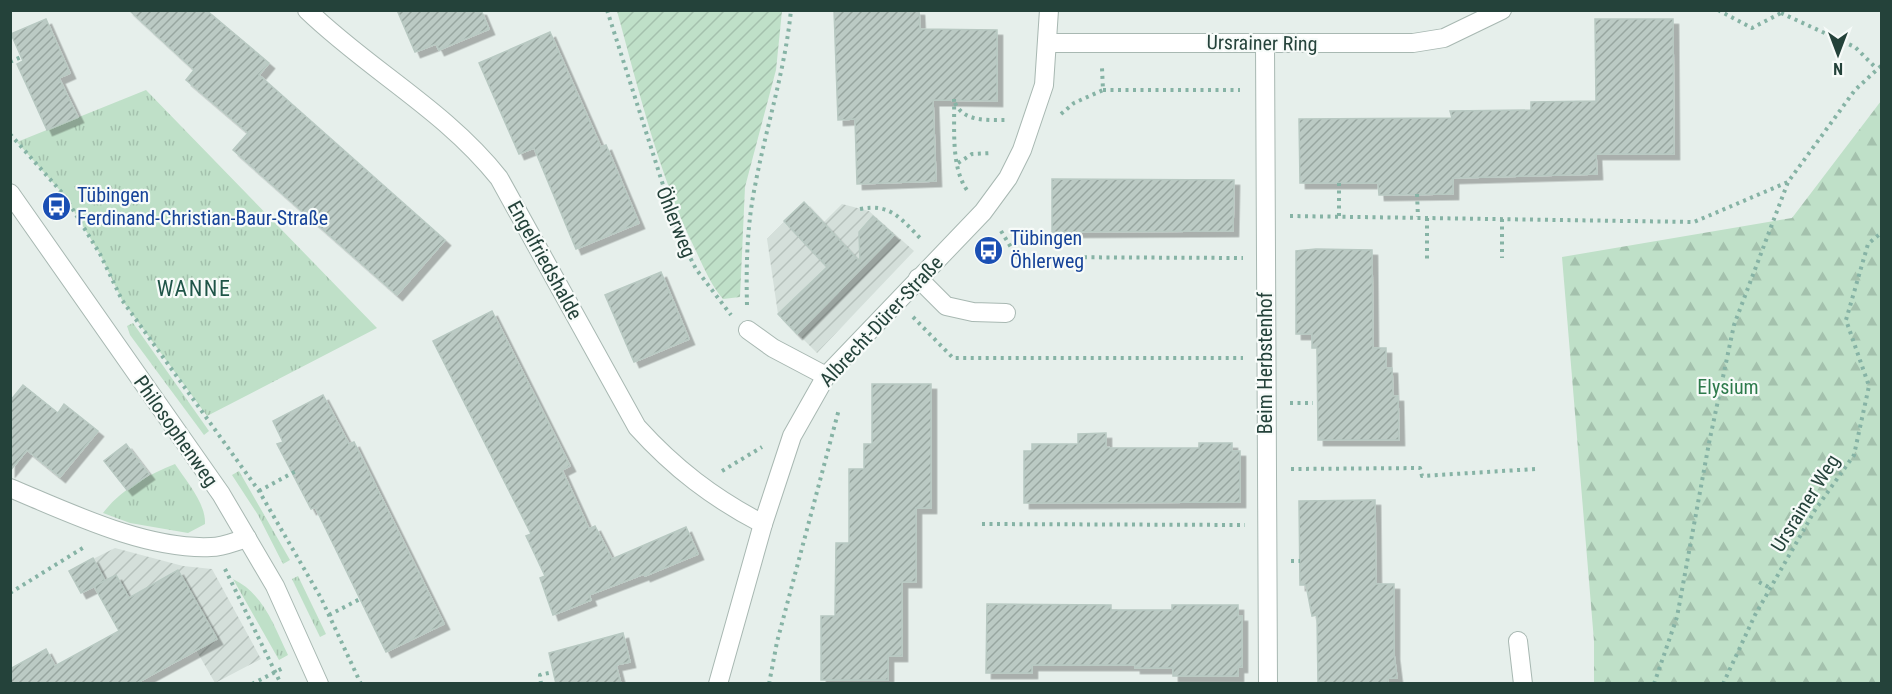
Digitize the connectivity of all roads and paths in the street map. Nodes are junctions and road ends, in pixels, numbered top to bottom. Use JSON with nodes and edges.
{"nodes":[{"id":1,"x":307,"y":10,"type":"edge"},
{"id":2,"x":607,"y":10,"type":"edge"},
{"id":3,"x":791,"y":10,"type":"edge"},
{"id":4,"x":1049,"y":10,"type":"edge"},
{"id":5,"x":1502,"y":10,"type":"edge"},
{"id":6,"x":1718,"y":10,"type":"edge"},
{"id":7,"x":1780,"y":12,"type":"edge"},
{"id":8,"x":1105,"y":42,"type":"junction"},
{"id":9,"x":1049,"y":43,"type":"junction"},
{"id":10,"x":1265,"y":43,"type":"junction"},
{"id":11,"x":21,"y":57,"type":"dead end"},
{"id":12,"x":10,"y":62,"type":"edge"},
{"id":13,"x":1881,"y":65,"type":"edge"},
{"id":14,"x":1877,"y":69,"type":"junction"},
{"id":15,"x":1103,"y":90,"type":"junction"},
{"id":16,"x":1265,"y":90,"type":"junction"},
{"id":17,"x":1033,"y":121,"type":"junction"},
{"id":18,"x":1054,"y":121,"type":"dead end"},
{"id":19,"x":10,"y":134,"type":"edge"},
{"id":20,"x":1018,"y":158,"type":"junction"},
{"id":21,"x":958,"y":164,"type":"junction"},
{"id":22,"x":1788,"y":182,"type":"junction"},
{"id":23,"x":1339,"y":183,"type":"dead end"},
{"id":24,"x":10,"y":193,"type":"edge"},
{"id":25,"x":1417,"y":194,"type":"dead end"},
{"id":26,"x":860,"y":208,"type":"dead end"},
{"id":27,"x":983,"y":212,"type":"junction"},
{"id":28,"x":1265,"y":215,"type":"junction"},
{"id":29,"x":1339,"y":216,"type":"junction"},
{"id":30,"x":1418,"y":217,"type":"junction"},
{"id":31,"x":1427,"y":218,"type":"junction"},
{"id":32,"x":1502,"y":219,"type":"junction"},
{"id":33,"x":1881,"y":232,"type":"edge"},
{"id":34,"x":939,"y":257,"type":"junction"},
{"id":35,"x":1264,"y":258,"type":"junction"},
{"id":36,"x":1502,"y":258,"type":"dead end"},
{"id":37,"x":1427,"y":259,"type":"dead end"},
{"id":38,"x":918,"y":278,"type":"junction"},
{"id":39,"x":1005,"y":313,"type":"dead end"},
{"id":40,"x":906,"y":320,"type":"dead end"},
{"id":41,"x":748,"y":330,"type":"junction"},
{"id":42,"x":1264,"y":358,"type":"junction"},
{"id":43,"x":826,"y":376,"type":"junction"},
{"id":44,"x":839,"y":406,"type":"dead end"},
{"id":45,"x":797,"y":425,"type":"junction"},
{"id":46,"x":1266,"y":469,"type":"junction"},
{"id":47,"x":1535,"y":469,"type":"dead end"},
{"id":48,"x":296,"y":471,"type":"dead end"},
{"id":49,"x":699,"y":486,"type":"junction"},
{"id":50,"x":10,"y":488,"type":"edge"},
{"id":51,"x":259,"y":491,"type":"junction"},
{"id":52,"x":763,"y":524,"type":"junction"},
{"id":53,"x":982,"y":524,"type":"dead end"},
{"id":54,"x":1266,"y":525,"type":"junction"},
{"id":55,"x":247,"y":538,"type":"junction"},
{"id":56,"x":214,"y":547,"type":"junction"},
{"id":57,"x":67,"y":556,"type":"dead end"},
{"id":58,"x":1759,"y":582,"type":"dead end"},
{"id":59,"x":1770,"y":588,"type":"junction"},
{"id":60,"x":10,"y":593,"type":"edge"},
{"id":61,"x":360,"y":599,"type":"dead end"},
{"id":62,"x":329,"y":615,"type":"junction"},
{"id":63,"x":1518,"y":641,"type":"dead end"},
{"id":64,"x":307,"y":655,"type":"junction"},
{"id":65,"x":276,"y":672,"type":"junction"},
{"id":66,"x":553,"y":672,"type":"dead end"},
{"id":67,"x":252,"y":684,"type":"edge"},
{"id":68,"x":281,"y":684,"type":"edge"},
{"id":69,"x":319,"y":684,"type":"edge"},
{"id":70,"x":361,"y":684,"type":"edge"},
{"id":71,"x":541,"y":684,"type":"edge"},
{"id":72,"x":718,"y":684,"type":"edge"},
{"id":73,"x":769,"y":684,"type":"edge"},
{"id":74,"x":1268,"y":684,"type":"edge"},
{"id":75,"x":1523,"y":684,"type":"edge"},
{"id":76,"x":1654,"y":684,"type":"edge"},
{"id":77,"x":1723,"y":684,"type":"edge"}],
"edges":[{"from":1,"to":49,"type":"street","name":"Engelfriedshalde"},
{"from":2,"to":41,"type":"path","name":"Öhlerweg"},
{"from":3,"to":41,"type":"path"},
{"from":4,"to":9,"type":"street"},
{"from":5,"to":10,"type":"street","name":"Ursrainer Ring"},
{"from":6,"to":7,"type":"path"},
{"from":7,"to":14,"type":"path"},
{"from":8,"to":9,"type":"street","name":"Ursrainer Ring"},
{"from":8,"to":10,"type":"street","name":"Ursrainer Ring"},
{"from":8,"to":15,"type":"path"},
{"from":9,"to":17,"type":"street","name":"Albrecht-Dürer-Straße"},
{"from":10,"to":16,"type":"street","name":"Beim Herbstenhof"},
{"from":11,"to":12,"type":"path"},
{"from":13,"to":14,"type":"path"},
{"from":14,"to":22,"type":"path"},
{"from":15,"to":16,"type":"path"},
{"from":15,"to":18,"type":"path"},
{"from":16,"to":28,"type":"street","name":"Beim Herbstenhof"},
{"from":17,"to":20,"type":"street","name":"Albrecht-Dürer-Straße"},
{"from":17,"to":21,"type":"path"},
{"from":19,"to":51,"type":"path"},
{"from":20,"to":21,"type":"path"},
{"from":20,"to":27,"type":"street","name":"Albrecht-Dürer-Straße"},
{"from":21,"to":27,"type":"path"},
{"from":22,"to":32,"type":"path"},
{"from":22,"to":76,"type":"path"},
{"from":23,"to":29,"type":"path"},
{"from":24,"to":55,"type":"street","name":"Philosophenweg"},
{"from":25,"to":30,"type":"path"},
{"from":26,"to":34,"type":"path"},
{"from":27,"to":34,"type":"street","name":"Albrecht-Dürer-Straße"},
{"from":27,"to":35,"type":"path"},
{"from":28,"to":29,"type":"path"},
{"from":28,"to":35,"type":"street","name":"Beim Herbstenhof"},
{"from":29,"to":30,"type":"path"},
{"from":30,"to":31,"type":"path"},
{"from":31,"to":32,"type":"path"},
{"from":31,"to":37,"type":"path"},
{"from":32,"to":36,"type":"path"},
{"from":33,"to":59,"type":"path","name":"Ursrainer Weg"},
{"from":34,"to":38,"type":"street","name":"Albrecht-Dürer-Straße"},
{"from":35,"to":42,"type":"street","name":"Beim Herbstenhof"},
{"from":38,"to":39,"type":"street"},
{"from":38,"to":43,"type":"street","name":"Albrecht-Dürer-Straße"},
{"from":40,"to":42,"type":"path"},
{"from":41,"to":43,"type":"street"},
{"from":42,"to":46,"type":"street","name":"Beim Herbstenhof"},
{"from":43,"to":45,"type":"street","name":"Albrecht-Dürer-Straße"},
{"from":44,"to":73,"type":"path"},
{"from":45,"to":49,"type":"path"},
{"from":45,"to":52,"type":"street","name":"Albrecht-Dürer-Straße"},
{"from":46,"to":47,"type":"path"},
{"from":46,"to":54,"type":"street","name":"Beim Herbstenhof"},
{"from":48,"to":51,"type":"path"},
{"from":49,"to":52,"type":"street","name":"Engelfriedshalde"},
{"from":50,"to":56,"type":"street"},
{"from":51,"to":62,"type":"path"},
{"from":52,"to":72,"type":"street","name":"Albrecht-Dürer-Straße"},
{"from":53,"to":54,"type":"path"},
{"from":54,"to":74,"type":"street","name":"Beim Herbstenhof"},
{"from":55,"to":56,"type":"street"},
{"from":55,"to":64,"type":"street","name":"Philosophenweg"},
{"from":56,"to":65,"type":"path"},
{"from":57,"to":60,"type":"path"},
{"from":58,"to":59,"type":"path"},
{"from":59,"to":77,"type":"path","name":"Ursrainer Weg"},
{"from":61,"to":62,"type":"path"},
{"from":62,"to":70,"type":"path"},
{"from":63,"to":75,"type":"street"},
{"from":64,"to":65,"type":"path"},
{"from":64,"to":69,"type":"street","name":"Philosophenweg"},
{"from":65,"to":67,"type":"path"},
{"from":65,"to":68,"type":"path"},
{"from":66,"to":71,"type":"path"}]}
